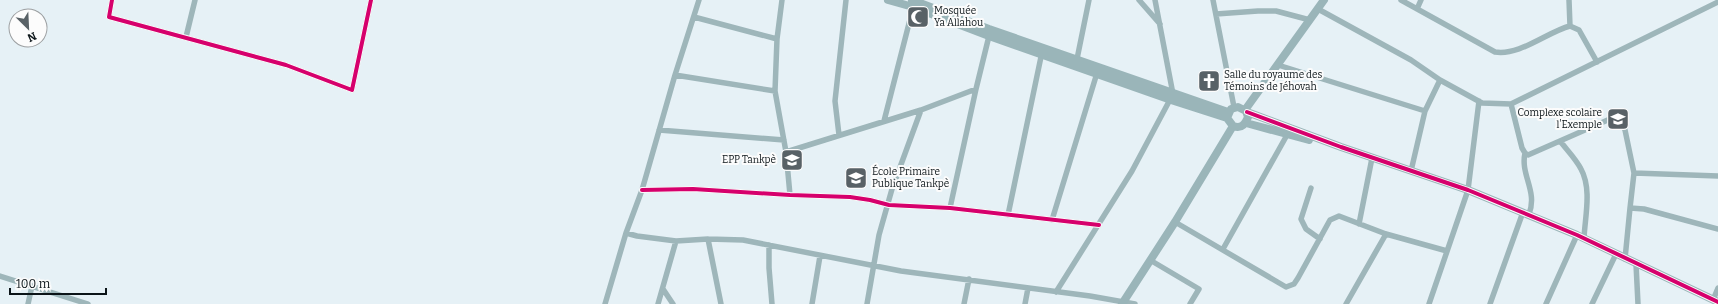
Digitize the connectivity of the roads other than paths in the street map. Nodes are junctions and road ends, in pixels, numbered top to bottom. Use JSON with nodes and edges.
{"nodes":[{"id":1,"x":112,"y":0,"type":"edge"},
{"id":2,"x":195,"y":0,"type":"edge"},
{"id":3,"x":371,"y":0,"type":"edge"},
{"id":4,"x":699,"y":0,"type":"edge"},
{"id":5,"x":782,"y":0,"type":"edge"},
{"id":6,"x":846,"y":0,"type":"edge"},
{"id":7,"x":888,"y":0,"type":"edge"},
{"id":8,"x":1089,"y":0,"type":"edge"},
{"id":9,"x":1139,"y":0,"type":"edge"},
{"id":10,"x":1155,"y":0,"type":"edge"},
{"id":11,"x":1213,"y":0,"type":"edge"},
{"id":12,"x":1324,"y":0,"type":"edge"},
{"id":13,"x":1401,"y":0,"type":"edge"},
{"id":14,"x":1421,"y":0,"type":"edge"},
{"id":15,"x":1569,"y":0,"type":"edge"},
{"id":16,"x":1708,"y":0,"type":"edge"},
{"id":17,"x":914,"y":2,"type":"edge"},
{"id":18,"x":1718,"y":2,"type":"edge"},
{"id":19,"x":1707,"y":7,"type":"junction"},
{"id":20,"x":1318,"y":9,"type":"junction"},
{"id":21,"x":1417,"y":9,"type":"junction"},
{"id":22,"x":1216,"y":14,"type":"junction"},
{"id":23,"x":694,"y":18,"type":"junction"},
{"id":24,"x":1310,"y":20,"type":"junction"},
{"id":25,"x":1161,"y":26,"type":"junction"},
{"id":26,"x":1570,"y":26,"type":"junction"},
{"id":27,"x":989,"y":36,"type":"junction"},
{"id":28,"x":186,"y":37,"type":"junction"},
{"id":29,"x":777,"y":39,"type":"junction"},
{"id":30,"x":1043,"y":51,"type":"junction"},
{"id":31,"x":1077,"y":60,"type":"junction"},
{"id":32,"x":1598,"y":62,"type":"junction"},
{"id":33,"x":1278,"y":65,"type":"junction"},
{"id":34,"x":1097,"y":74,"type":"junction"},
{"id":35,"x":675,"y":75,"type":"junction"},
{"id":36,"x":1440,"y":80,"type":"junction"},
{"id":37,"x":976,"y":89,"type":"junction"},
{"id":38,"x":776,"y":91,"type":"junction"},
{"id":39,"x":1172,"y":97,"type":"junction"},
{"id":40,"x":1478,"y":101,"type":"junction"},
{"id":41,"x":1511,"y":104,"type":"junction"},
{"id":42,"x":921,"y":110,"type":"junction"},
{"id":43,"x":1246,"y":111,"type":"junction"},
{"id":44,"x":1425,"y":111,"type":"junction"},
{"id":45,"x":1230,"y":113,"type":"junction"},
{"id":46,"x":884,"y":121,"type":"junction"},
{"id":47,"x":1246,"y":123,"type":"junction"},
{"id":48,"x":1233,"y":126,"type":"junction"},
{"id":49,"x":659,"y":130,"type":"junction"},
{"id":50,"x":838,"y":135,"type":"junction"},
{"id":51,"x":1288,"y":135,"type":"junction"},
{"id":52,"x":784,"y":140,"type":"junction"},
{"id":53,"x":1560,"y":141,"type":"junction"},
{"id":54,"x":1341,"y":147,"type":"junction"},
{"id":55,"x":786,"y":152,"type":"junction"},
{"id":56,"x":1525,"y":153,"type":"junction"},
{"id":57,"x":1372,"y":158,"type":"junction"},
{"id":58,"x":1410,"y":171,"type":"junction"},
{"id":59,"x":1634,"y":173,"type":"junction"},
{"id":60,"x":1718,"y":176,"type":"edge"},
{"id":61,"x":1311,"y":188,"type":"dead end"},
{"id":62,"x":642,"y":190,"type":"junction"},
{"id":63,"x":1468,"y":190,"type":"junction"},
{"id":64,"x":790,"y":196,"type":"junction"},
{"id":65,"x":889,"y":204,"type":"junction"},
{"id":66,"x":950,"y":208,"type":"junction"},
{"id":67,"x":1630,"y":208,"type":"junction"},
{"id":68,"x":1526,"y":213,"type":"junction"},
{"id":69,"x":1008,"y":215,"type":"junction"},
{"id":70,"x":1052,"y":220,"type":"junction"},
{"id":71,"x":1175,"y":222,"type":"junction"},
{"id":72,"x":1359,"y":224,"type":"junction"},
{"id":73,"x":1099,"y":225,"type":"junction"},
{"id":74,"x":1718,"y":229,"type":"edge"},
{"id":75,"x":626,"y":233,"type":"junction"},
{"id":76,"x":1386,"y":234,"type":"junction"},
{"id":77,"x":1581,"y":237,"type":"junction"},
{"id":78,"x":708,"y":239,"type":"junction"},
{"id":79,"x":1320,"y":240,"type":"junction"},
{"id":80,"x":676,"y":241,"type":"junction"},
{"id":81,"x":770,"y":244,"type":"junction"},
{"id":82,"x":1223,"y":249,"type":"junction"},
{"id":83,"x":1447,"y":251,"type":"junction"},
{"id":84,"x":1616,"y":254,"type":"junction"},
{"id":85,"x":820,"y":256,"type":"junction"},
{"id":86,"x":1625,"y":259,"type":"junction"},
{"id":87,"x":1150,"y":260,"type":"junction"},
{"id":88,"x":1636,"y":264,"type":"junction"},
{"id":89,"x":874,"y":266,"type":"junction"},
{"id":90,"x":0,"y":276,"type":"edge"},
{"id":91,"x":969,"y":279,"type":"junction"},
{"id":92,"x":32,"y":286,"type":"junction"},
{"id":93,"x":1028,"y":288,"type":"junction"},
{"id":94,"x":1718,"y":288,"type":"edge"},
{"id":95,"x":663,"y":289,"type":"junction"},
{"id":96,"x":1056,"y":292,"type":"junction"},
{"id":97,"x":1716,"y":301,"type":"edge"},
{"id":98,"x":1123,"y":303,"type":"edge"},
{"id":99,"x":28,"y":304,"type":"edge"},
{"id":100,"x":86,"y":304,"type":"edge"},
{"id":101,"x":605,"y":304,"type":"edge"},
{"id":102,"x":658,"y":304,"type":"edge"},
{"id":103,"x":673,"y":304,"type":"edge"},
{"id":104,"x":722,"y":304,"type":"edge"},
{"id":105,"x":772,"y":304,"type":"edge"},
{"id":106,"x":812,"y":304,"type":"edge"},
{"id":107,"x":867,"y":304,"type":"edge"},
{"id":108,"x":964,"y":304,"type":"edge"},
{"id":109,"x":1024,"y":304,"type":"edge"},
{"id":110,"x":1135,"y":304,"type":"edge"},
{"id":111,"x":1190,"y":304,"type":"edge"},
{"id":112,"x":1346,"y":304,"type":"edge"},
{"id":113,"x":1429,"y":304,"type":"edge"},
{"id":114,"x":1490,"y":304,"type":"edge"},
{"id":115,"x":1546,"y":304,"type":"edge"},
{"id":116,"x":1592,"y":304,"type":"edge"},
{"id":117,"x":1638,"y":304,"type":"edge"}],
"edges":[{"from":1,"to":28,"type":"street"},
{"from":2,"to":28,"type":"street"},
{"from":3,"to":28,"type":"street"},
{"from":4,"to":23,"type":"street"},
{"from":5,"to":29,"type":"street"},
{"from":6,"to":50,"type":"street"},
{"from":7,"to":17,"type":"main road"},
{"from":8,"to":31,"type":"street"},
{"from":9,"to":25,"type":"street"},
{"from":10,"to":25,"type":"street"},
{"from":11,"to":22,"type":"street"},
{"from":12,"to":20,"type":"main road"},
{"from":13,"to":21,"type":"street"},
{"from":14,"to":21,"type":"street"},
{"from":15,"to":26,"type":"street"},
{"from":16,"to":19,"type":"street"},
{"from":17,"to":27,"type":"main road"},
{"from":17,"to":30,"type":"main road"},
{"from":17,"to":46,"type":"street"},
{"from":18,"to":19,"type":"street"},
{"from":19,"to":32,"type":"street"},
{"from":20,"to":24,"type":"main road"},
{"from":20,"to":36,"type":"street"},
{"from":21,"to":26,"type":"street"},
{"from":22,"to":24,"type":"street"},
{"from":22,"to":45,"type":"street"},
{"from":23,"to":29,"type":"street"},
{"from":23,"to":35,"type":"street"},
{"from":24,"to":33,"type":"main road"},
{"from":25,"to":39,"type":"street"},
{"from":26,"to":32,"type":"street"},
{"from":27,"to":30,"type":"main road"},
{"from":27,"to":37,"type":"street"},
{"from":29,"to":38,"type":"street"},
{"from":30,"to":31,"type":"main road"},
{"from":30,"to":34,"type":"main road"},
{"from":30,"to":69,"type":"street"},
{"from":31,"to":39,"type":"main road"},
{"from":32,"to":41,"type":"street"},
{"from":33,"to":43,"type":"main road"},
{"from":33,"to":44,"type":"street"},
{"from":34,"to":39,"type":"main road"},
{"from":34,"to":70,"type":"street"},
{"from":35,"to":38,"type":"street"},
{"from":35,"to":49,"type":"street"},
{"from":36,"to":40,"type":"street"},
{"from":36,"to":44,"type":"street"},
{"from":37,"to":42,"type":"street"},
{"from":37,"to":66,"type":"street"},
{"from":38,"to":52,"type":"street"},
{"from":39,"to":45,"type":"main road"},
{"from":39,"to":73,"type":"street"},
{"from":40,"to":41,"type":"street"},
{"from":40,"to":63,"type":"street"},
{"from":41,"to":56,"type":"street"},
{"from":42,"to":46,"type":"street"},
{"from":42,"to":65,"type":"street"},
{"from":43,"to":45,"type":"main road"},
{"from":43,"to":47,"type":"main road"},
{"from":43,"to":54,"type":"main road"},
{"from":44,"to":58,"type":"street"},
{"from":45,"to":48,"type":"main road"},
{"from":46,"to":50,"type":"street"},
{"from":47,"to":48,"type":"main road"},
{"from":47,"to":51,"type":"main road"},
{"from":48,"to":71,"type":"main road"},
{"from":49,"to":52,"type":"street"},
{"from":49,"to":62,"type":"street"},
{"from":50,"to":55,"type":"street"},
{"from":51,"to":54,"type":"main road"},
{"from":51,"to":82,"type":"street"},
{"from":52,"to":55,"type":"street"},
{"from":53,"to":56,"type":"street"},
{"from":53,"to":59,"type":"street"},
{"from":53,"to":77,"type":"street"},
{"from":54,"to":57,"type":"main road"},
{"from":55,"to":64,"type":"street"},
{"from":56,"to":68,"type":"street"},
{"from":57,"to":58,"type":"main road"},
{"from":57,"to":72,"type":"street"},
{"from":58,"to":63,"type":"main road"},
{"from":59,"to":60,"type":"street"},
{"from":59,"to":67,"type":"street"},
{"from":61,"to":79,"type":"street"},
{"from":62,"to":64,"type":"street"},
{"from":62,"to":75,"type":"street"},
{"from":63,"to":68,"type":"main road"},
{"from":63,"to":83,"type":"street"},
{"from":64,"to":65,"type":"street"},
{"from":65,"to":66,"type":"street"},
{"from":65,"to":89,"type":"street"},
{"from":66,"to":69,"type":"street"},
{"from":67,"to":74,"type":"street"},
{"from":67,"to":86,"type":"street"},
{"from":68,"to":77,"type":"main road"},
{"from":68,"to":114,"type":"street"},
{"from":69,"to":70,"type":"street"},
{"from":70,"to":73,"type":"street"},
{"from":71,"to":82,"type":"street"},
{"from":71,"to":87,"type":"main road"},
{"from":72,"to":76,"type":"street"},
{"from":72,"to":79,"type":"street"},
{"from":73,"to":96,"type":"street"},
{"from":75,"to":80,"type":"street"},
{"from":75,"to":101,"type":"street"},
{"from":76,"to":83,"type":"street"},
{"from":76,"to":112,"type":"street"},
{"from":77,"to":84,"type":"main road"},
{"from":77,"to":115,"type":"street"},
{"from":78,"to":80,"type":"street"},
{"from":78,"to":81,"type":"street"},
{"from":78,"to":104,"type":"street"},
{"from":79,"to":82,"type":"street"},
{"from":80,"to":95,"type":"street"},
{"from":81,"to":85,"type":"street"},
{"from":81,"to":105,"type":"street"},
{"from":83,"to":113,"type":"street"},
{"from":84,"to":86,"type":"main road"},
{"from":84,"to":116,"type":"street"},
{"from":85,"to":89,"type":"street"},
{"from":85,"to":106,"type":"street"},
{"from":86,"to":88,"type":"main road"},
{"from":87,"to":98,"type":"main road"},
{"from":87,"to":111,"type":"street"},
{"from":88,"to":97,"type":"main road"},
{"from":88,"to":117,"type":"street"},
{"from":89,"to":91,"type":"street"},
{"from":89,"to":107,"type":"street"},
{"from":90,"to":92,"type":"street"},
{"from":91,"to":93,"type":"street"},
{"from":91,"to":108,"type":"street"},
{"from":92,"to":99,"type":"street"},
{"from":92,"to":100,"type":"street"},
{"from":93,"to":96,"type":"street"},
{"from":93,"to":109,"type":"street"},
{"from":94,"to":97,"type":"street"},
{"from":95,"to":102,"type":"street"},
{"from":95,"to":103,"type":"street"},
{"from":96,"to":98,"type":"street"},
{"from":98,"to":110,"type":"street"}]}
